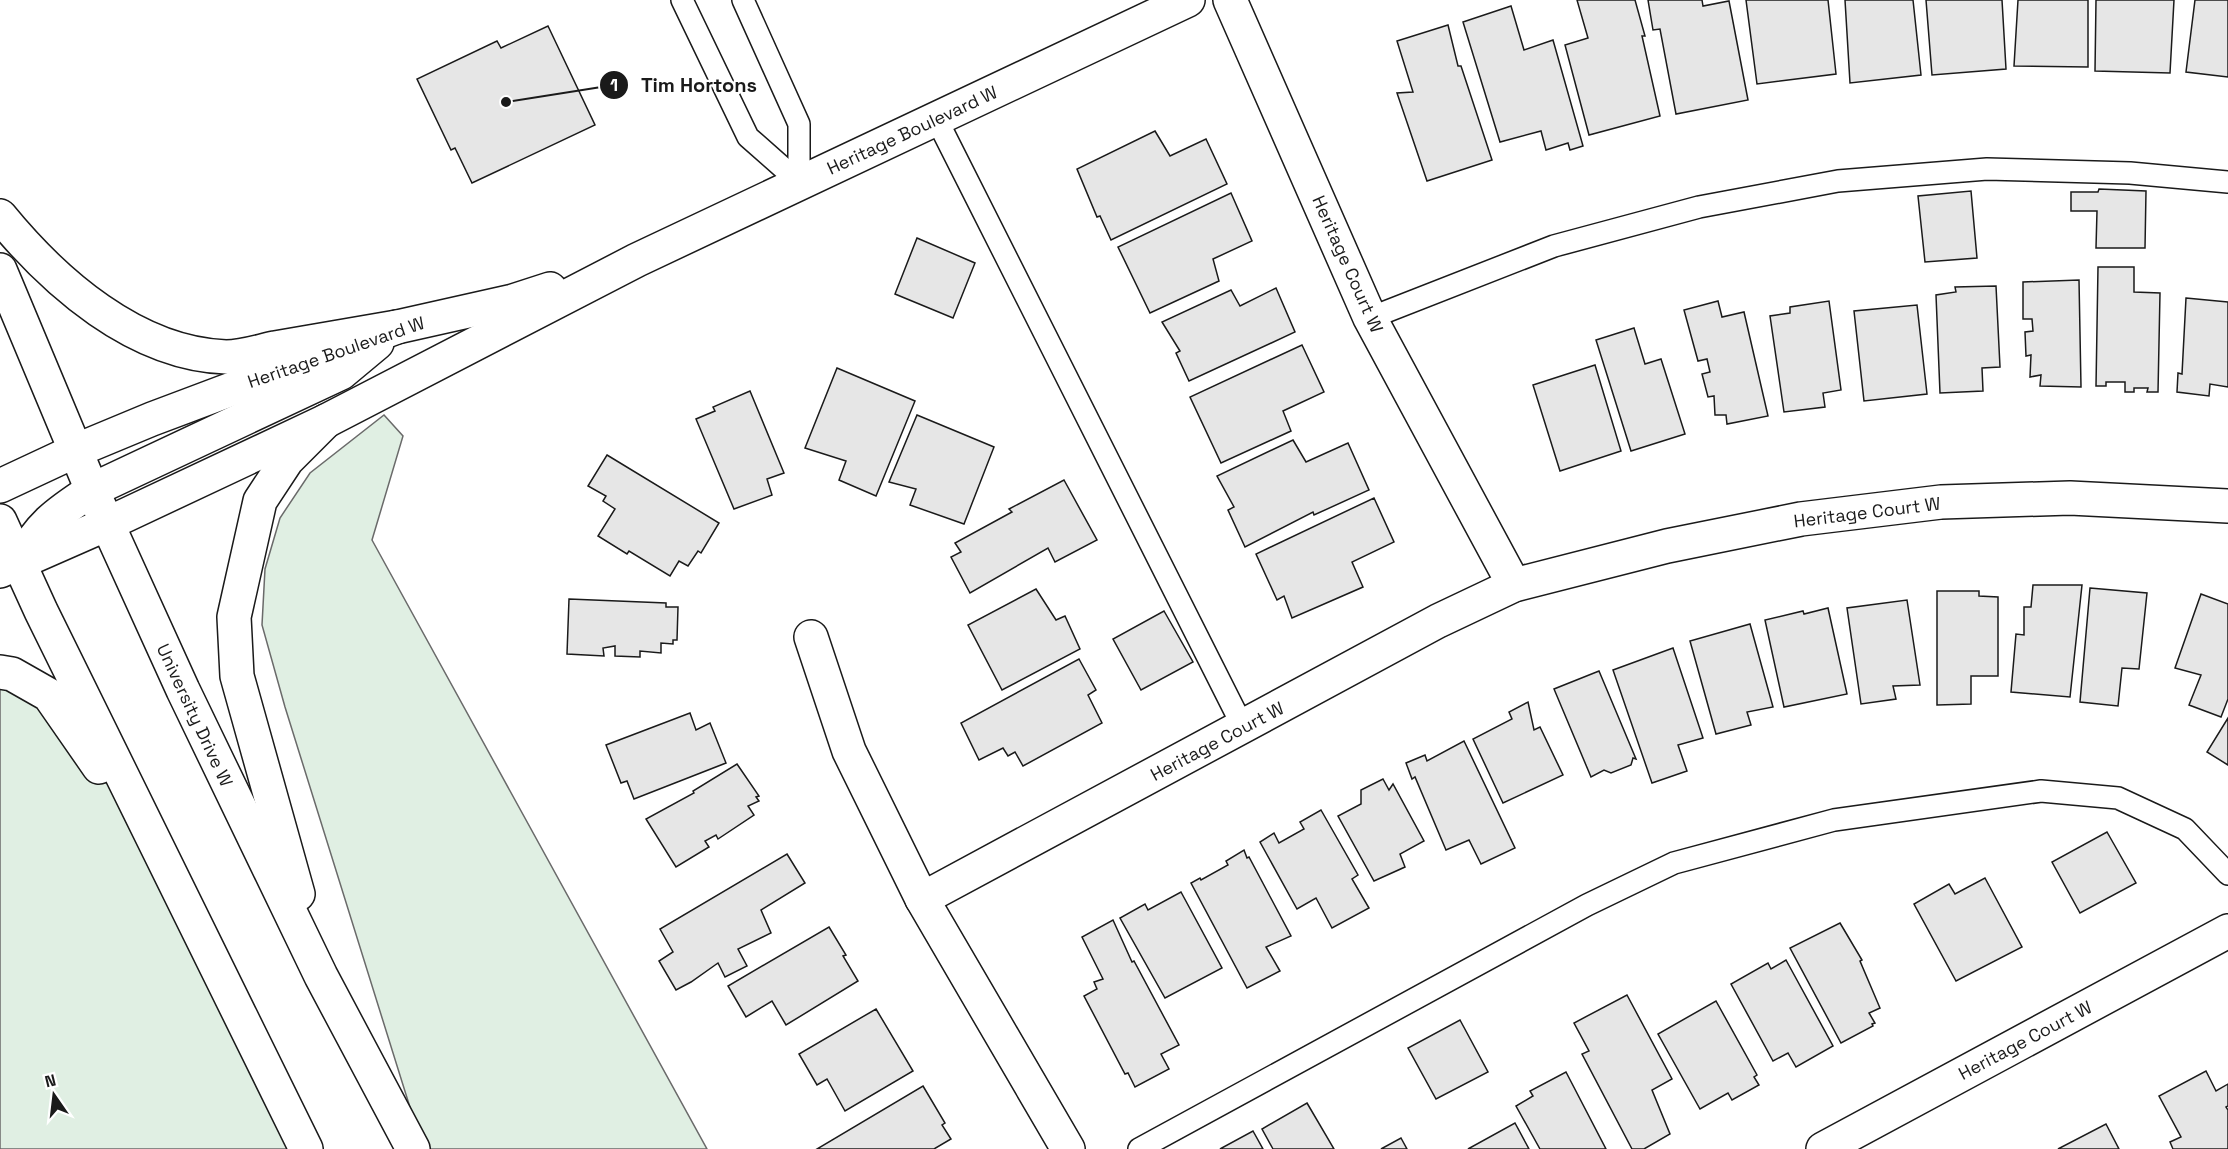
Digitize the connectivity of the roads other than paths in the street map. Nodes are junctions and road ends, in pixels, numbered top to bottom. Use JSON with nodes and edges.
{"nodes":[{"id":1,"x":682,"y":0,"type":"edge"},
{"id":2,"x":743,"y":0,"type":"edge"},
{"id":3,"x":1188,"y":0,"type":"edge"},
{"id":4,"x":1230,"y":0,"type":"edge"},
{"id":5,"x":936,"y":120,"type":"junction"},
{"id":6,"x":799,"y":182,"type":"junction"},
{"id":7,"x":2228,"y":182,"type":"edge"},
{"id":8,"x":0,"y":216,"type":"edge"},
{"id":9,"x":637,"y":261,"type":"junction"},
{"id":10,"x":0,"y":270,"type":"edge"},
{"id":11,"x":1370,"y":318,"type":"junction"},
{"id":12,"x":397,"y":327,"type":"junction"},
{"id":13,"x":326,"y":421,"type":"junction"},
{"id":14,"x":75,"y":451,"type":"junction"},
{"id":15,"x":0,"y":486,"type":"edge"},
{"id":16,"x":92,"y":490,"type":"junction"},
{"id":17,"x":2228,"y":506,"type":"edge"},
{"id":18,"x":0,"y":521,"type":"edge"},
{"id":19,"x":107,"y":524,"type":"junction"},
{"id":20,"x":9,"y":567,"type":"edge"},
{"id":21,"x":1514,"y":585,"type":"junction"},
{"id":22,"x":811,"y":637,"type":"dead end"},
{"id":23,"x":0,"y":672,"type":"edge"},
{"id":24,"x":1243,"y":726,"type":"junction"},
{"id":25,"x":159,"y":852,"type":"junction"},
{"id":26,"x":2228,"y":874,"type":"edge"},
{"id":27,"x":922,"y":899,"type":"junction"},
{"id":28,"x":2228,"y":931,"type":"edge"},
{"id":29,"x":321,"y":976,"type":"junction"},
{"id":30,"x":265,"y":1068,"type":"junction"},
{"id":31,"x":291,"y":1149,"type":"edge"},
{"id":32,"x":306,"y":1149,"type":"edge"},
{"id":33,"x":413,"y":1149,"type":"edge"},
{"id":34,"x":1068,"y":1149,"type":"edge"},
{"id":35,"x":1139,"y":1149,"type":"edge"},
{"id":36,"x":1823,"y":1149,"type":"edge"}],
"edges":[{"from":1,"to":6,"type":"lane"},
{"from":2,"to":6,"type":"lane"},
{"from":3,"to":5,"type":"street","name":"Heritage Boulevard W"},
{"from":4,"to":11,"type":"street","name":"Heritage Court W"},
{"from":5,"to":6,"type":"street","name":"Heritage Boulevard W"},
{"from":5,"to":24,"type":"lane"},
{"from":6,"to":9,"type":"street","name":"Heritage Boulevard W"},
{"from":7,"to":11,"type":"lane"},
{"from":8,"to":12,"type":"street"},
{"from":9,"to":12,"type":"street","name":"Heritage Boulevard W"},
{"from":9,"to":13,"type":"street","name":"Heritage Boulevard W"},
{"from":10,"to":14,"type":"street","name":"University Drive W"},
{"from":11,"to":21,"type":"street","name":"Heritage Court W"},
{"from":12,"to":14,"type":"street","name":"Heritage Boulevard W"},
{"from":12,"to":16,"type":"street"},
{"from":13,"to":19,"type":"street","name":"Heritage Boulevard W"},
{"from":13,"to":29,"type":"street"},
{"from":14,"to":15,"type":"street","name":"Heritage Boulevard W"},
{"from":14,"to":16,"type":"street","name":"University Drive W"},
{"from":16,"to":19,"type":"street","name":"University Drive W"},
{"from":16,"to":20,"type":"street"},
{"from":17,"to":21,"type":"street","name":"Heritage Court W"},
{"from":18,"to":20,"type":"street"},
{"from":19,"to":20,"type":"street","name":"Heritage Boulevard W"},
{"from":19,"to":29,"type":"street","name":"University Drive W"},
{"from":20,"to":25,"type":"street"},
{"from":21,"to":24,"type":"street","name":"Heritage Court W"},
{"from":22,"to":27,"type":"street"},
{"from":23,"to":25,"type":"street"},
{"from":24,"to":27,"type":"street","name":"Heritage Court W"},
{"from":25,"to":30,"type":"street"},
{"from":26,"to":35,"type":"lane"},
{"from":27,"to":34,"type":"street"},
{"from":28,"to":36,"type":"street","name":"Heritage Court W"},
{"from":29,"to":33,"type":"street","name":"University Drive W"},
{"from":30,"to":31,"type":"street"},
{"from":30,"to":32,"type":"street"}]}
